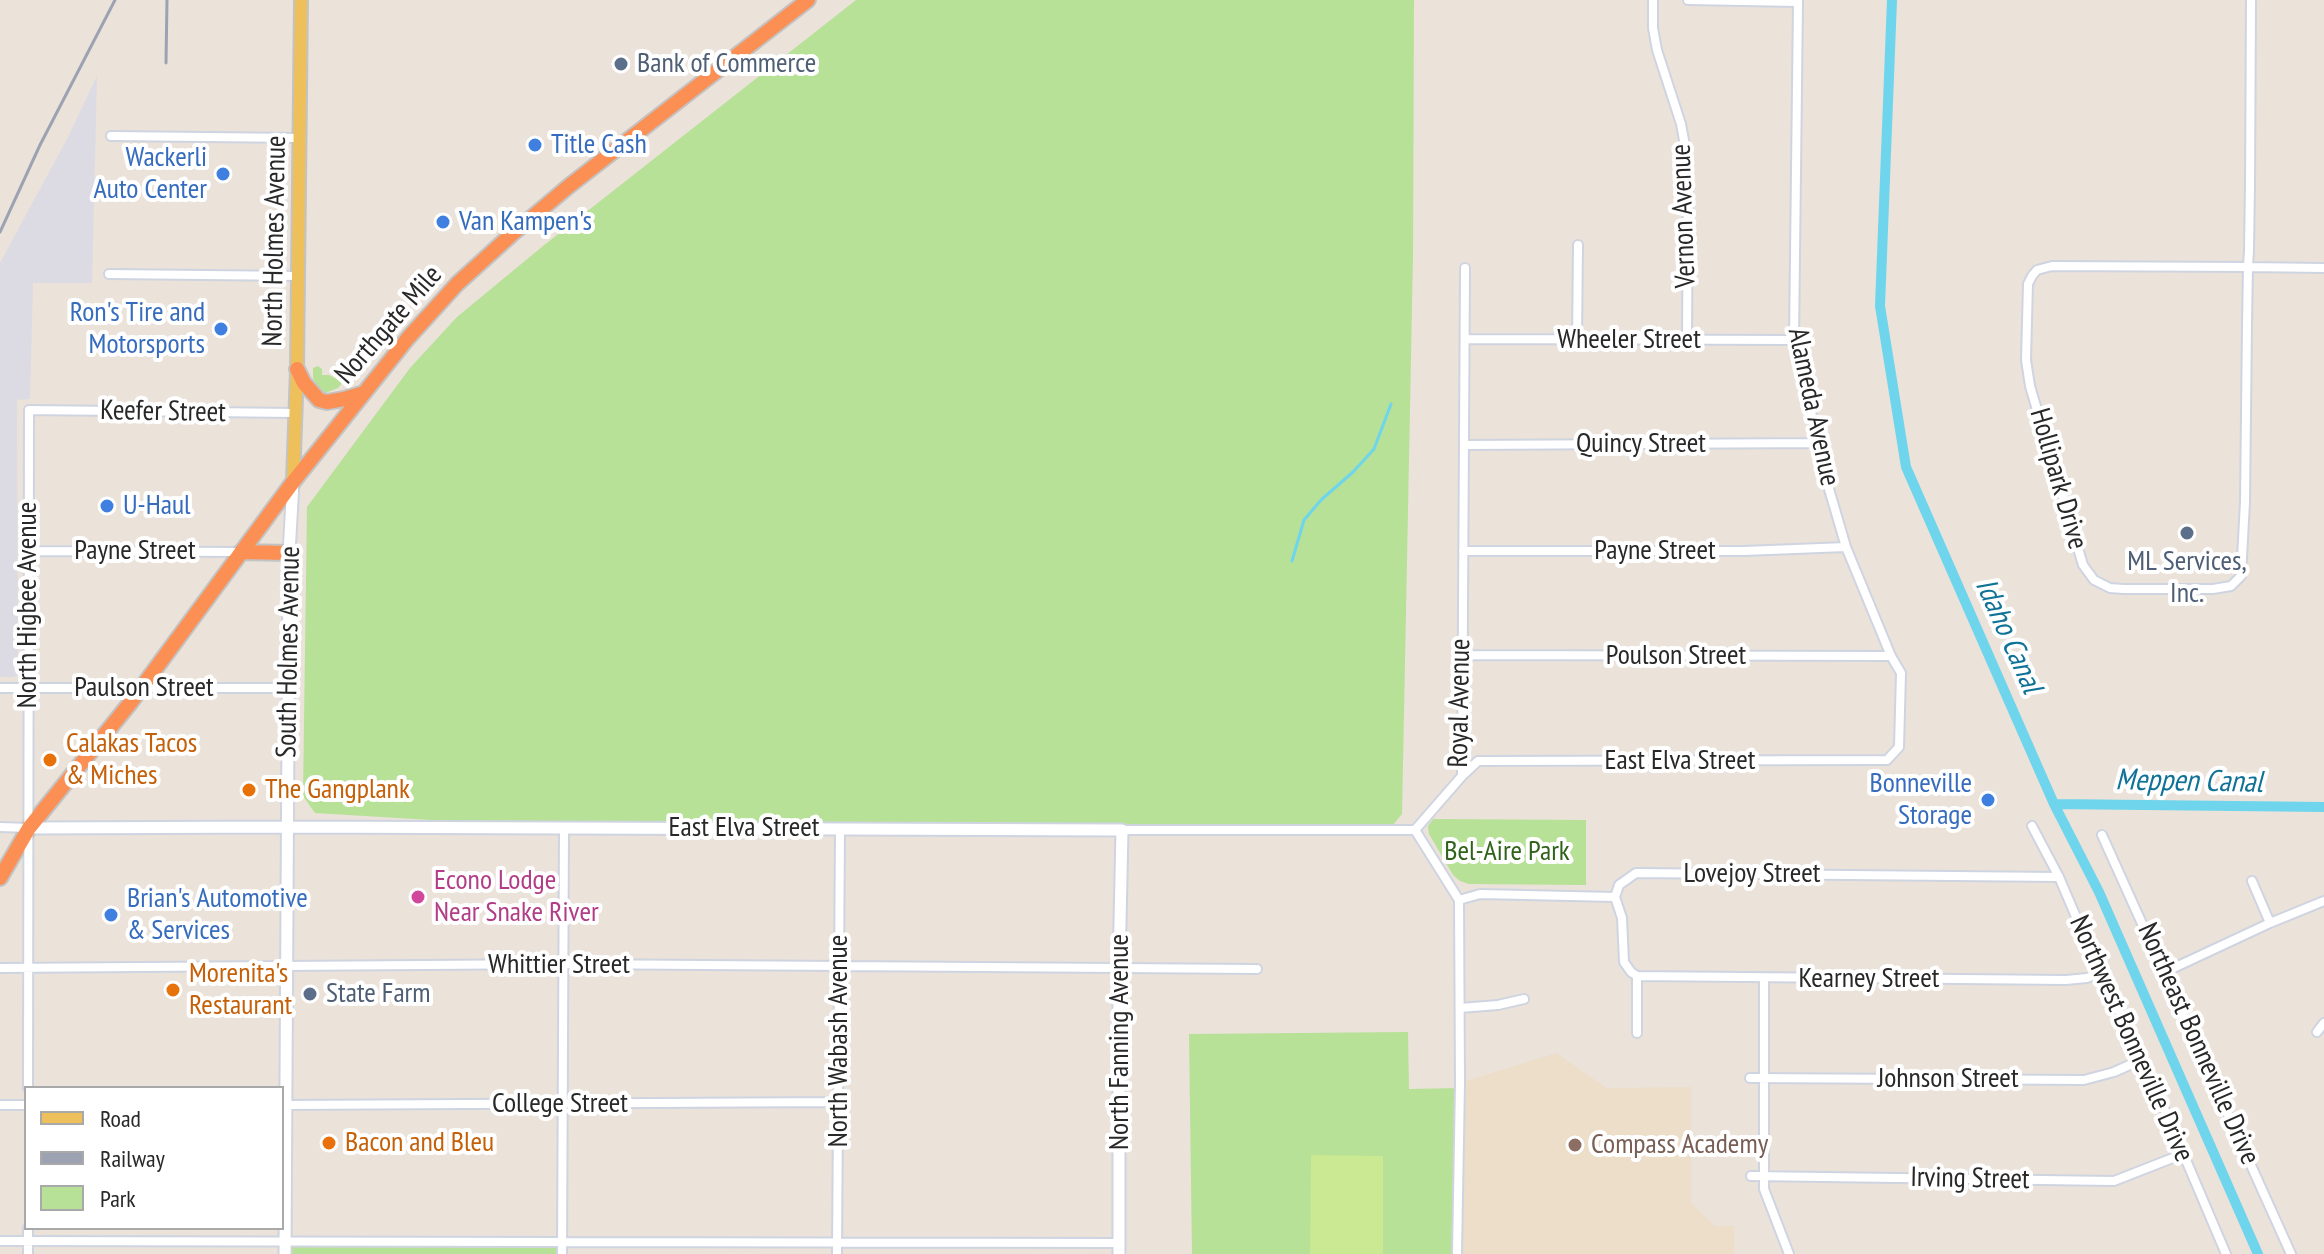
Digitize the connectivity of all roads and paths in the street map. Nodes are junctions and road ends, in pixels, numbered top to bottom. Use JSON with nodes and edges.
{"nodes":[{"id":1,"x":301,"y":0,"type":"edge"},
{"id":2,"x":808,"y":0,"type":"edge"},
{"id":3,"x":1653,"y":0,"type":"edge"},
{"id":4,"x":1688,"y":0,"type":"edge"},
{"id":5,"x":2251,"y":0,"type":"edge"},
{"id":6,"x":111,"y":136,"type":"dead end"},
{"id":7,"x":300,"y":138,"type":"junction"},
{"id":8,"x":1578,"y":245,"type":"dead end"},
{"id":9,"x":2248,"y":267,"type":"junction"},
{"id":10,"x":1465,"y":268,"type":"dead end"},
{"id":11,"x":2324,"y":268,"type":"edge"},
{"id":12,"x":109,"y":274,"type":"dead end"},
{"id":13,"x":299,"y":276,"type":"junction"},
{"id":14,"x":1465,"y":339,"type":"junction"},
{"id":15,"x":1577,"y":339,"type":"junction"},
{"id":16,"x":1687,"y":340,"type":"junction"},
{"id":17,"x":1794,"y":340,"type":"junction"},
{"id":18,"x":297,"y":369,"type":"junction"},
{"id":19,"x":365,"y":393,"type":"junction"},
{"id":20,"x":29,"y":410,"type":"joint"},
{"id":21,"x":296,"y":413,"type":"junction"},
{"id":22,"x":1818,"y":443,"type":"junction"},
{"id":23,"x":1464,"y":445,"type":"junction"},
{"id":24,"x":293,"y":482,"type":"junction"},
{"id":25,"x":1846,"y":547,"type":"junction"},
{"id":26,"x":29,"y":551,"type":"junction"},
{"id":27,"x":1463,"y":551,"type":"junction"},
{"id":28,"x":241,"y":552,"type":"junction"},
{"id":29,"x":289,"y":553,"type":"junction"},
{"id":30,"x":1461,"y":655,"type":"junction"},
{"id":31,"x":1891,"y":656,"type":"junction"},
{"id":32,"x":0,"y":688,"type":"edge"},
{"id":33,"x":29,"y":688,"type":"junction"},
{"id":34,"x":141,"y":688,"type":"junction"},
{"id":35,"x":289,"y":688,"type":"junction"},
{"id":36,"x":1899,"y":747,"type":"joint"},
{"id":37,"x":1462,"y":776,"type":"junction"},
{"id":38,"x":2032,"y":826,"type":"dead end"},
{"id":39,"x":0,"y":827,"type":"edge"},
{"id":40,"x":287,"y":827,"type":"junction"},
{"id":41,"x":29,"y":828,"type":"junction"},
{"id":42,"x":564,"y":828,"type":"junction"},
{"id":43,"x":840,"y":829,"type":"junction"},
{"id":44,"x":1122,"y":830,"type":"junction"},
{"id":45,"x":1415,"y":830,"type":"junction"},
{"id":46,"x":2102,"y":835,"type":"dead end"},
{"id":47,"x":2059,"y":877,"type":"junction"},
{"id":48,"x":0,"y":878,"type":"edge"},
{"id":49,"x":2252,"y":881,"type":"dead end"},
{"id":50,"x":1615,"y":897,"type":"junction"},
{"id":51,"x":1459,"y":900,"type":"junction"},
{"id":52,"x":2324,"y":901,"type":"edge"},
{"id":53,"x":2270,"y":923,"type":"junction"},
{"id":54,"x":564,"y":964,"type":"junction"},
{"id":55,"x":286,"y":966,"type":"junction"},
{"id":56,"x":839,"y":967,"type":"junction"},
{"id":57,"x":0,"y":968,"type":"edge"},
{"id":58,"x":27,"y":968,"type":"junction"},
{"id":59,"x":1119,"y":969,"type":"junction"},
{"id":60,"x":1257,"y":969,"type":"dead end"},
{"id":61,"x":2165,"y":972,"type":"junction"},
{"id":62,"x":2100,"y":973,"type":"junction"},
{"id":63,"x":1637,"y":976,"type":"junction"},
{"id":64,"x":1764,"y":978,"type":"junction"},
{"id":65,"x":1524,"y":999,"type":"dead end"},
{"id":66,"x":1460,"y":1008,"type":"junction"},
{"id":67,"x":2324,"y":1023,"type":"edge"},
{"id":68,"x":2317,"y":1032,"type":"dead end"},
{"id":69,"x":1637,"y":1033,"type":"dead end"},
{"id":70,"x":2143,"y":1059,"type":"junction"},
{"id":71,"x":1750,"y":1078,"type":"dead end"},
{"id":72,"x":1763,"y":1078,"type":"junction"},
{"id":73,"x":28,"y":1086,"type":"edge"},
{"id":74,"x":838,"y":1102,"type":"junction"},
{"id":75,"x":563,"y":1104,"type":"junction"},
{"id":76,"x":0,"y":1105,"type":"edge"},
{"id":77,"x":24,"y":1105,"type":"edge"},
{"id":78,"x":284,"y":1105,"type":"edge"},
{"id":79,"x":2183,"y":1154,"type":"junction"},
{"id":80,"x":1751,"y":1176,"type":"dead end"},
{"id":81,"x":1763,"y":1176,"type":"junction"},
{"id":82,"x":28,"y":1230,"type":"edge"},
{"id":83,"x":0,"y":1241,"type":"edge"},
{"id":84,"x":28,"y":1241,"type":"junction"},
{"id":85,"x":285,"y":1241,"type":"junction"},
{"id":86,"x":562,"y":1241,"type":"junction"},
{"id":87,"x":837,"y":1241,"type":"junction"},
{"id":88,"x":1119,"y":1248,"type":"edge"},
{"id":89,"x":28,"y":1254,"type":"edge"},
{"id":90,"x":285,"y":1254,"type":"edge"},
{"id":91,"x":562,"y":1254,"type":"edge"},
{"id":92,"x":837,"y":1254,"type":"edge"},
{"id":93,"x":1457,"y":1254,"type":"edge"},
{"id":94,"x":1789,"y":1254,"type":"edge"},
{"id":95,"x":2226,"y":1254,"type":"edge"},
{"id":96,"x":2291,"y":1254,"type":"edge"}],
"edges":[{"from":1,"to":7,"type":"main road","name":"North Holmes Avenue"},
{"from":2,"to":19,"type":"highway","name":"Northgate Mile"},
{"from":3,"to":16,"type":"street","name":"Vernon Avenue"},
{"from":4,"to":17,"type":"street","name":"Alameda Avenue"},
{"from":5,"to":9,"type":"street","name":"Hollipark Drive"},
{"from":6,"to":7,"type":"street"},
{"from":7,"to":13,"type":"main road","name":"North Holmes Avenue"},
{"from":8,"to":15,"type":"street"},
{"from":9,"to":9,"type":"street","name":"Hollipark Drive"},
{"from":9,"to":11,"type":"street"},
{"from":10,"to":14,"type":"street","name":"Royal Avenue"},
{"from":12,"to":13,"type":"street"},
{"from":13,"to":18,"type":"main road","name":"North Holmes Avenue"},
{"from":14,"to":15,"type":"street","name":"Wheeler Street"},
{"from":14,"to":23,"type":"street","name":"Royal Avenue"},
{"from":15,"to":16,"type":"street","name":"Wheeler Street"},
{"from":16,"to":17,"type":"street","name":"Wheeler Street"},
{"from":17,"to":22,"type":"street","name":"Alameda Avenue"},
{"from":18,"to":19,"type":"highway"},
{"from":18,"to":21,"type":"main road","name":"North Holmes Avenue"},
{"from":19,"to":24,"type":"highway","name":"Northgate Mile"},
{"from":20,"to":21,"type":"street","name":"Keefer Street"},
{"from":20,"to":26,"type":"street","name":"North Higbee Avenue"},
{"from":21,"to":24,"type":"main road","name":"North Holmes Avenue"},
{"from":22,"to":23,"type":"street","name":"Quincy Street"},
{"from":22,"to":25,"type":"street","name":"Alameda Avenue"},
{"from":23,"to":27,"type":"street","name":"Royal Avenue"},
{"from":24,"to":28,"type":"highway","name":"Northgate Mile"},
{"from":24,"to":29,"type":"street","name":"South Holmes Avenue"},
{"from":25,"to":27,"type":"street","name":"Payne Street"},
{"from":25,"to":31,"type":"street","name":"Alameda Avenue"},
{"from":26,"to":28,"type":"street","name":"Payne Street"},
{"from":26,"to":33,"type":"street","name":"North Higbee Avenue"},
{"from":27,"to":30,"type":"street","name":"Royal Avenue"},
{"from":28,"to":29,"type":"highway"},
{"from":28,"to":34,"type":"highway","name":"Northgate Mile"},
{"from":29,"to":35,"type":"street","name":"South Holmes Avenue"},
{"from":30,"to":31,"type":"street","name":"Poulson Street"},
{"from":30,"to":37,"type":"street","name":"Royal Avenue"},
{"from":31,"to":36,"type":"street","name":"Alameda Avenue"},
{"from":32,"to":33,"type":"street","name":"Paulson Street"},
{"from":33,"to":34,"type":"street","name":"Paulson Street"},
{"from":33,"to":41,"type":"street","name":"North Higbee Avenue"},
{"from":34,"to":35,"type":"street","name":"Paulson Street"},
{"from":34,"to":41,"type":"highway","name":"Northgate Mile"},
{"from":35,"to":40,"type":"street","name":"South Holmes Avenue"},
{"from":36,"to":37,"type":"street","name":"East Elva Street"},
{"from":37,"to":45,"type":"street","name":"Royal Avenue"},
{"from":38,"to":47,"type":"street","name":"Northwest Bonneville Drive"},
{"from":39,"to":41,"type":"street"},
{"from":40,"to":41,"type":"street","name":"East Elva Street"},
{"from":40,"to":42,"type":"street","name":"East Elva Street"},
{"from":40,"to":55,"type":"street","name":"South Holmes Avenue"},
{"from":41,"to":48,"type":"highway"},
{"from":41,"to":58,"type":"street","name":"North Higbee Avenue"},
{"from":42,"to":43,"type":"street","name":"East Elva Street"},
{"from":42,"to":54,"type":"street"},
{"from":43,"to":44,"type":"street","name":"East Elva Street"},
{"from":43,"to":56,"type":"street","name":"North Wabash Avenue"},
{"from":44,"to":45,"type":"street","name":"East Elva Street"},
{"from":44,"to":59,"type":"street","name":"North Fanning Avenue"},
{"from":45,"to":51,"type":"street"},
{"from":46,"to":61,"type":"street","name":"Northeast Bonneville Drive"},
{"from":47,"to":50,"type":"street","name":"Lovejoy Street"},
{"from":47,"to":62,"type":"street","name":"Northwest Bonneville Drive"},
{"from":49,"to":53,"type":"street"},
{"from":50,"to":51,"type":"street"},
{"from":50,"to":63,"type":"street"},
{"from":51,"to":66,"type":"street"},
{"from":52,"to":53,"type":"street"},
{"from":53,"to":61,"type":"street"},
{"from":54,"to":55,"type":"street","name":"Whittier Street"},
{"from":54,"to":56,"type":"street","name":"Whittier Street"},
{"from":54,"to":75,"type":"street"},
{"from":55,"to":58,"type":"street","name":"Whittier Street"},
{"from":55,"to":78,"type":"street","name":"South Holmes Avenue"},
{"from":56,"to":59,"type":"street","name":"Whittier Street"},
{"from":56,"to":74,"type":"street","name":"North Wabash Avenue"},
{"from":57,"to":58,"type":"street","name":"Whittier Street"},
{"from":58,"to":73,"type":"street"},
{"from":59,"to":60,"type":"street","name":"Whittier Street"},
{"from":59,"to":88,"type":"street","name":"North Fanning Avenue"},
{"from":61,"to":96,"type":"street","name":"Northeast Bonneville Drive"},
{"from":62,"to":64,"type":"street","name":"Kearney Street"},
{"from":62,"to":70,"type":"street","name":"Northwest Bonneville Drive"},
{"from":63,"to":64,"type":"street","name":"Kearney Street"},
{"from":63,"to":69,"type":"street"},
{"from":64,"to":72,"type":"street"},
{"from":65,"to":66,"type":"street"},
{"from":66,"to":93,"type":"street"},
{"from":67,"to":68,"type":"street"},
{"from":70,"to":72,"type":"street","name":"Johnson Street"},
{"from":70,"to":79,"type":"street","name":"Northwest Bonneville Drive"},
{"from":71,"to":72,"type":"street","name":"Johnson Street"},
{"from":72,"to":81,"type":"street"},
{"from":74,"to":75,"type":"street","name":"College Street"},
{"from":74,"to":87,"type":"street","name":"North Wabash Avenue"},
{"from":75,"to":78,"type":"street","name":"College Street"},
{"from":75,"to":86,"type":"street"},
{"from":76,"to":77,"type":"street"},
{"from":78,"to":85,"type":"street","name":"South Holmes Avenue"},
{"from":79,"to":81,"type":"street","name":"Irving Street"},
{"from":79,"to":95,"type":"street","name":"Northwest Bonneville Drive"},
{"from":80,"to":81,"type":"street","name":"Irving Street"},
{"from":81,"to":94,"type":"street"},
{"from":82,"to":84,"type":"street"},
{"from":83,"to":84,"type":"street"},
{"from":84,"to":85,"type":"street"},
{"from":84,"to":89,"type":"street"},
{"from":85,"to":86,"type":"street"},
{"from":85,"to":90,"type":"street","name":"South Holmes Avenue"},
{"from":86,"to":87,"type":"street"},
{"from":86,"to":91,"type":"street"},
{"from":87,"to":88,"type":"street"},
{"from":87,"to":92,"type":"street","name":"North Wabash Avenue"}]}
